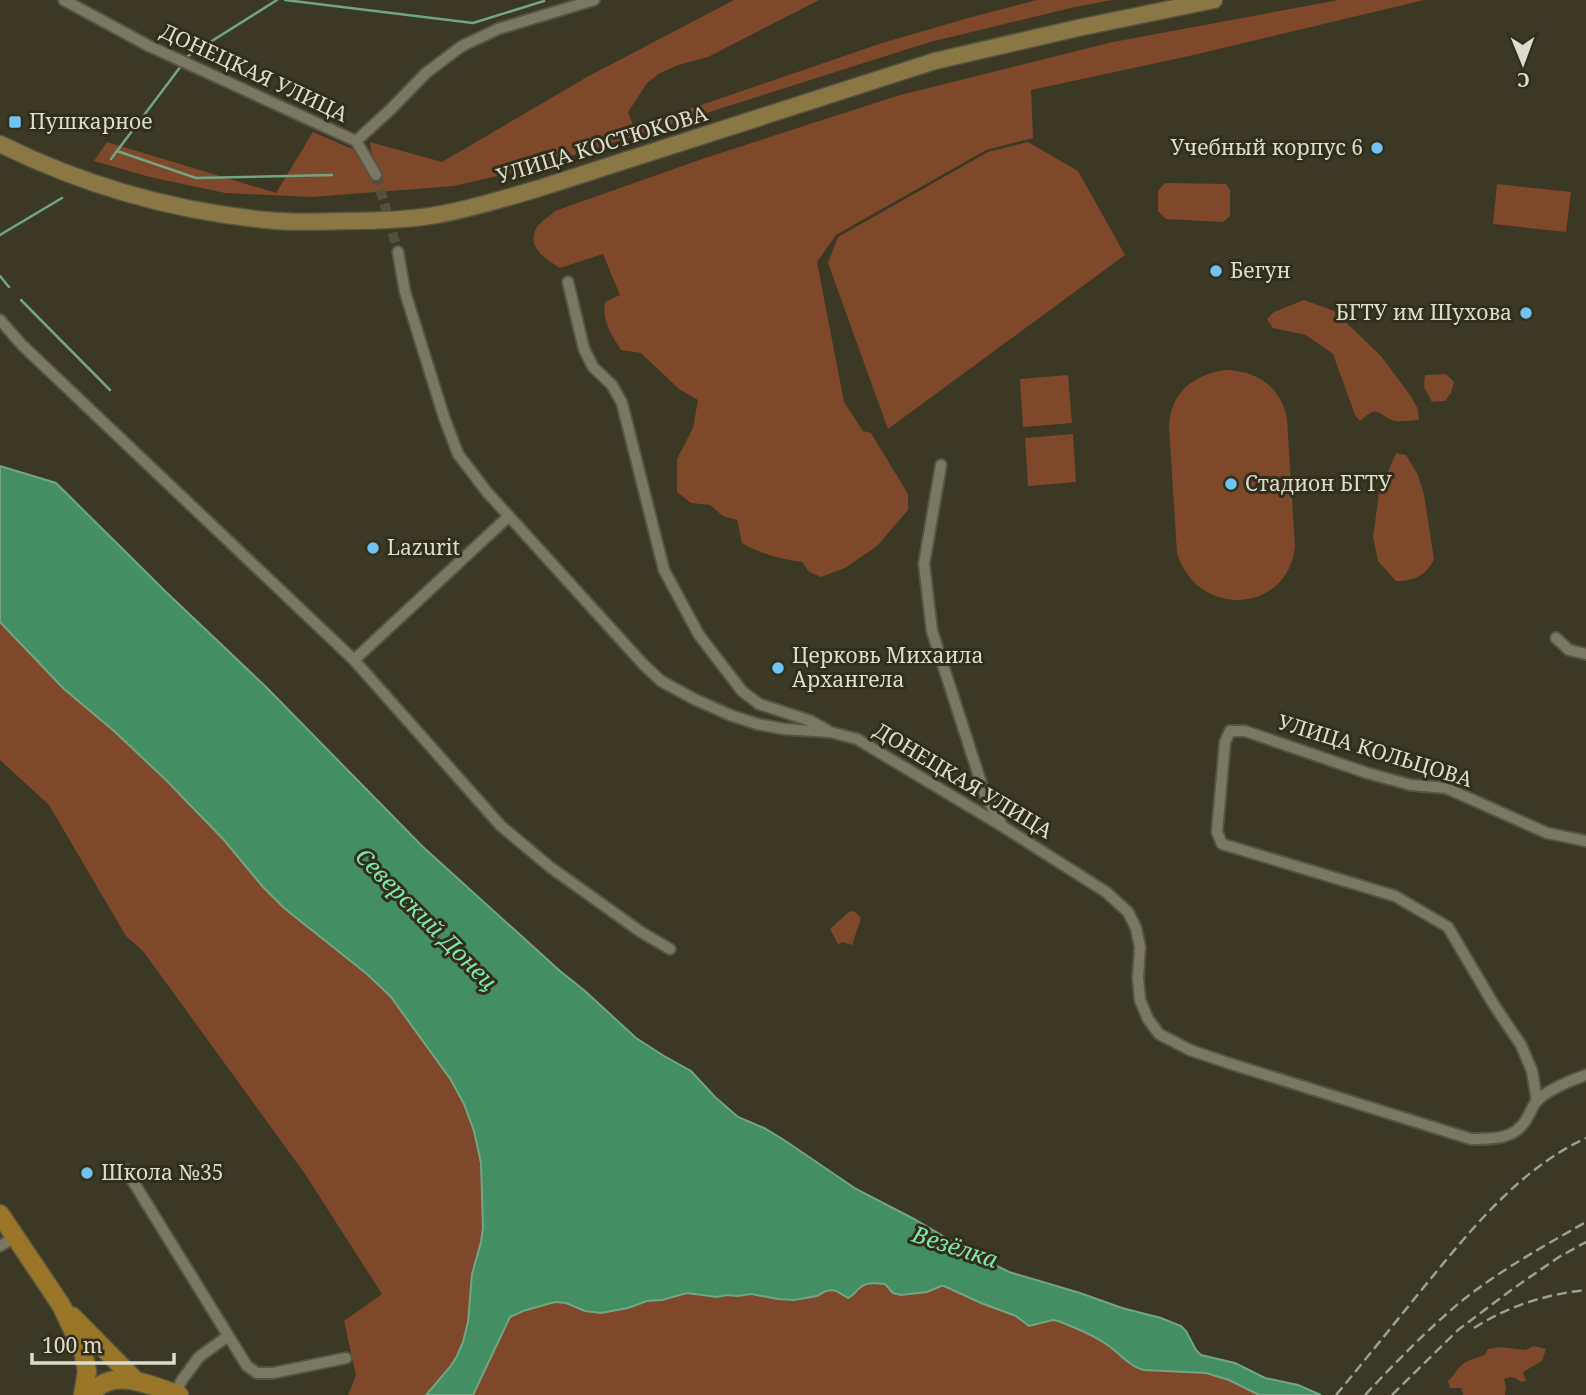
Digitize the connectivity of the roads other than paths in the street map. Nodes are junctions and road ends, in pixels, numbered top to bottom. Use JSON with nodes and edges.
{"nodes":[{"id":1,"x":64,"y":0,"type":"edge"},
{"id":2,"x":594,"y":0,"type":"edge"},
{"id":3,"x":1214,"y":0,"type":"edge"},
{"id":4,"x":356,"y":142,"type":"junction"},
{"id":5,"x":0,"y":144,"type":"edge"},
{"id":6,"x":376,"y":175,"type":"tunnel mouth"},
{"id":7,"x":398,"y":252,"type":"tunnel mouth"},
{"id":8,"x":568,"y":282,"type":"dead end"},
{"id":9,"x":0,"y":320,"type":"edge"},
{"id":10,"x":941,"y":465,"type":"dead end"},
{"id":11,"x":509,"y":516,"type":"junction"},
{"id":12,"x":1556,"y":638,"type":"dead end"},
{"id":13,"x":1586,"y":654,"type":"edge"},
{"id":14,"x":354,"y":660,"type":"junction"},
{"id":15,"x":830,"y":732,"type":"junction"},
{"id":16,"x":1002,"y":826,"type":"junction"},
{"id":17,"x":1586,"y":841,"type":"edge"},
{"id":18,"x":670,"y":949,"type":"dead end"},
{"id":19,"x":1586,"y":1075,"type":"edge"},
{"id":20,"x":1537,"y":1101,"type":"junction"},
{"id":21,"x":125,"y":1170,"type":"dead end"},
{"id":22,"x":0,"y":1214,"type":"edge"},
{"id":23,"x":8,"y":1241,"type":"edge"},
{"id":24,"x":61,"y":1305,"type":"junction"},
{"id":25,"x":228,"y":1336,"type":"junction"},
{"id":26,"x":346,"y":1358,"type":"dead end"},
{"id":27,"x":161,"y":1391,"type":"edge"},
{"id":28,"x":83,"y":1395,"type":"edge"},
{"id":29,"x":89,"y":1395,"type":"edge"}],
"edges":[{"from":1,"to":4,"type":"street","name":"ДОНЕЦКАЯ УЛИЦА"},
{"from":2,"to":4,"type":"street"},
{"from":3,"to":5,"type":"main road","name":"УЛИЦА КОСТЮКОВА"},
{"from":4,"to":6,"type":"street","name":"ДОНЕЦКАЯ УЛИЦА"},
{"from":7,"to":11,"type":"street","name":"ДОНЕЦКАЯ УЛИЦА"},
{"from":8,"to":15,"type":"street"},
{"from":9,"to":14,"type":"street"},
{"from":10,"to":16,"type":"street"},
{"from":11,"to":14,"type":"street"},
{"from":11,"to":15,"type":"street","name":"ДОНЕЦКАЯ УЛИЦА"},
{"from":12,"to":13,"type":"street"},
{"from":14,"to":18,"type":"street"},
{"from":15,"to":16,"type":"street","name":"ДОНЕЦКАЯ УЛИЦА"},
{"from":16,"to":20,"type":"street","name":"ДОНЕЦКАЯ УЛИЦА"},
{"from":17,"to":20,"type":"street","name":"УЛИЦА КОЛЬЦОВА"},
{"from":19,"to":20,"type":"street"},
{"from":21,"to":25,"type":"street"},
{"from":22,"to":23,"type":"main road"},
{"from":23,"to":24,"type":"main road"},
{"from":24,"to":27,"type":"main road"},
{"from":24,"to":28,"type":"main road"},
{"from":25,"to":26,"type":"street"},
{"from":25,"to":27,"type":"street"},
{"from":27,"to":29,"type":"main road"}]}
